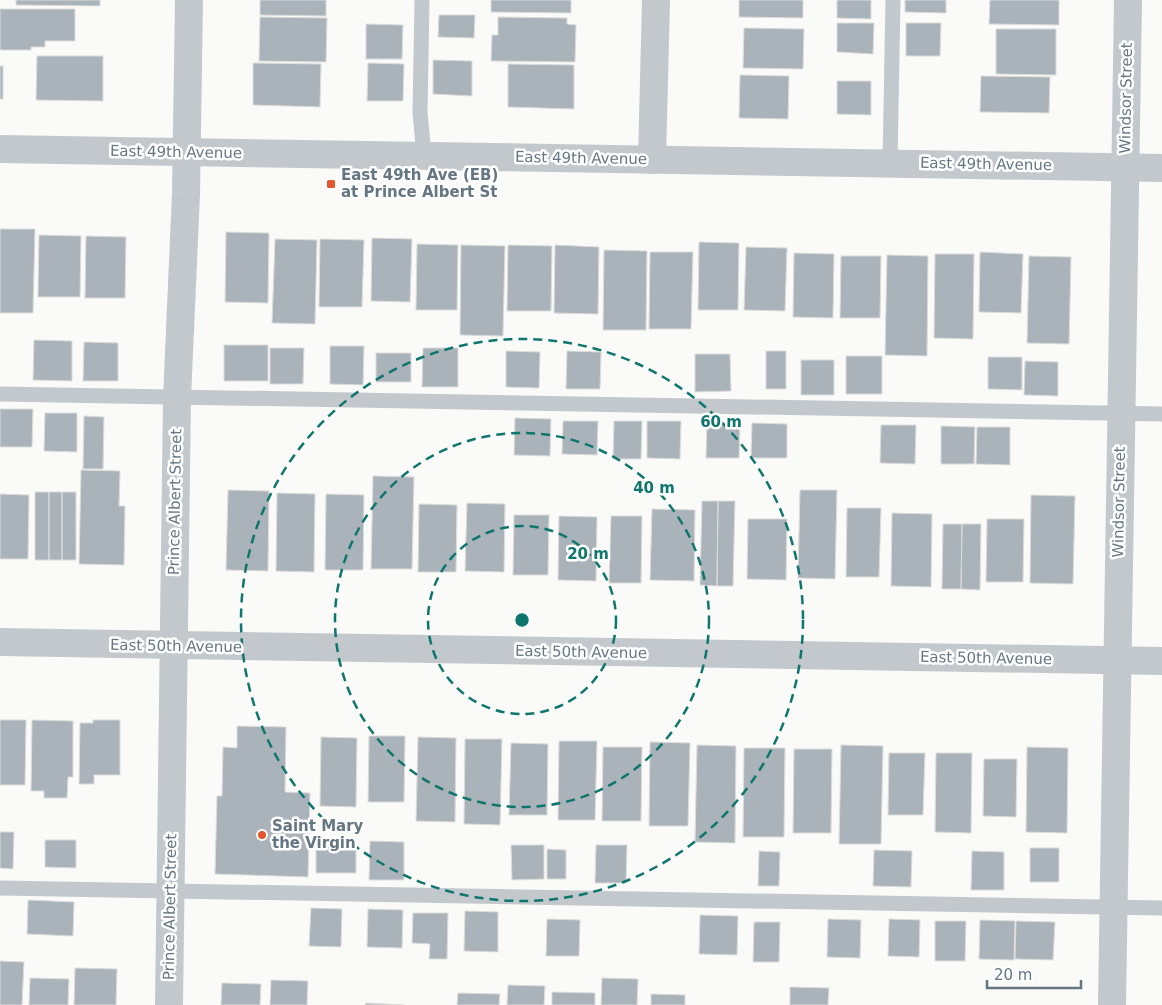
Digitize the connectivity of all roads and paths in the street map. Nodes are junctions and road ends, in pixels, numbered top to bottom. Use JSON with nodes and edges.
{"nodes":[{"id":1,"x":189,"y":0,"type":"edge"},
{"id":2,"x":422,"y":0,"type":"edge"},
{"id":3,"x":656,"y":0,"type":"edge"},
{"id":4,"x":893,"y":0,"type":"edge"},
{"id":5,"x":1128,"y":0,"type":"edge"},
{"id":6,"x":0,"y":148,"type":"edge"},
{"id":7,"x":186,"y":152,"type":"junction"},
{"id":8,"x":424,"y":156,"type":"junction"},
{"id":9,"x":652,"y":160,"type":"junction"},
{"id":10,"x":890,"y":162,"type":"junction"},
{"id":11,"x":1124,"y":167,"type":"junction"},
{"id":12,"x":1162,"y":168,"type":"edge"},
{"id":13,"x":0,"y":394,"type":"edge"},
{"id":14,"x":177,"y":398,"type":"junction"},
{"id":15,"x":1120,"y":414,"type":"junction"},
{"id":16,"x":1162,"y":414,"type":"edge"},
{"id":17,"x":0,"y":642,"type":"edge"},
{"id":18,"x":174,"y":646,"type":"junction"},
{"id":19,"x":1117,"y":659,"type":"junction"},
{"id":20,"x":1162,"y":661,"type":"edge"},
{"id":21,"x":0,"y":888,"type":"edge"},
{"id":22,"x":170,"y":891,"type":"junction"},
{"id":23,"x":1113,"y":907,"type":"junction"},
{"id":24,"x":1162,"y":908,"type":"edge"},
{"id":25,"x":169,"y":1005,"type":"edge"},
{"id":26,"x":1112,"y":1005,"type":"edge"}],
"edges":[{"from":1,"to":7,"type":"street","name":"Prince Albert Street"},
{"from":2,"to":8,"type":"lane"},
{"from":3,"to":9,"type":"street"},
{"from":4,"to":10,"type":"lane"},
{"from":5,"to":11,"type":"street","name":"Windsor Street"},
{"from":6,"to":7,"type":"street","name":"East 49th Avenue"},
{"from":7,"to":8,"type":"street","name":"East 49th Avenue"},
{"from":7,"to":14,"type":"street","name":"Prince Albert Street"},
{"from":8,"to":9,"type":"street","name":"East 49th Avenue"},
{"from":9,"to":10,"type":"street","name":"East 49th Avenue"},
{"from":10,"to":11,"type":"street","name":"East 49th Avenue"},
{"from":11,"to":12,"type":"street","name":"East 49th Avenue"},
{"from":11,"to":15,"type":"street","name":"Windsor Street"},
{"from":13,"to":14,"type":"lane"},
{"from":14,"to":15,"type":"lane"},
{"from":14,"to":18,"type":"street","name":"Prince Albert Street"},
{"from":15,"to":16,"type":"lane"},
{"from":15,"to":19,"type":"street","name":"Windsor Street"},
{"from":17,"to":18,"type":"street","name":"East 50th Avenue"},
{"from":18,"to":19,"type":"street","name":"East 50th Avenue"},
{"from":18,"to":22,"type":"street","name":"Prince Albert Street"},
{"from":19,"to":20,"type":"street","name":"East 50th Avenue"},
{"from":19,"to":23,"type":"street","name":"Windsor Street"},
{"from":21,"to":22,"type":"lane"},
{"from":22,"to":23,"type":"lane"},
{"from":22,"to":25,"type":"street","name":"Prince Albert Street"},
{"from":23,"to":24,"type":"lane"},
{"from":23,"to":26,"type":"street","name":"Windsor Street"}]}
